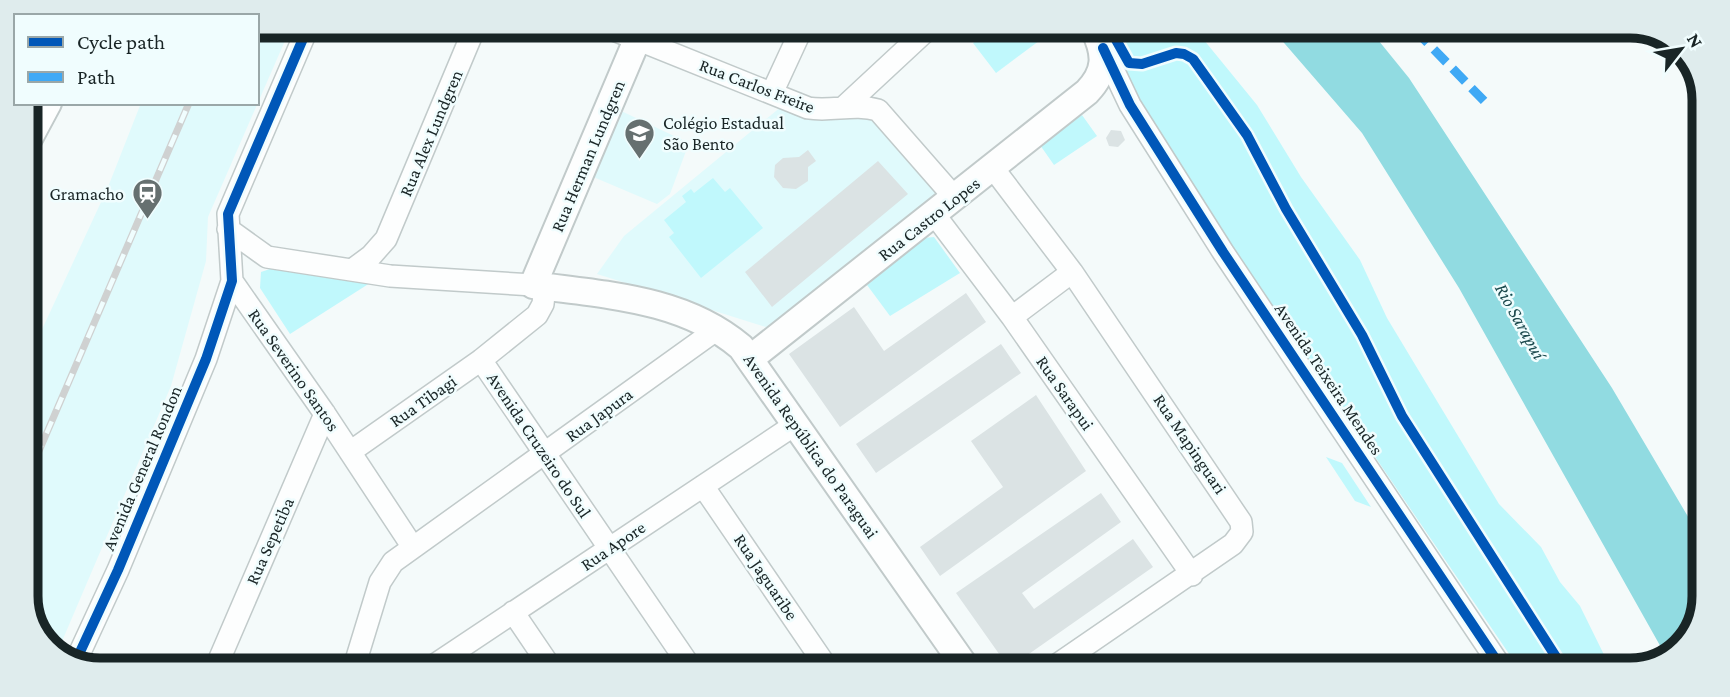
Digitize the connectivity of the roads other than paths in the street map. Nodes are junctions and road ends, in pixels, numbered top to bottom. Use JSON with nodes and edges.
{"nodes":[{"id":1,"x":303,"y":38,"type":"edge"},
{"id":2,"x":470,"y":38,"type":"edge"},
{"id":3,"x":637,"y":38,"type":"edge"},
{"id":4,"x":648,"y":38,"type":"edge"},
{"id":5,"x":797,"y":38,"type":"edge"},
{"id":6,"x":918,"y":38,"type":"edge"},
{"id":7,"x":1099,"y":39,"type":"edge"},
{"id":8,"x":1094,"y":84,"type":"junction"},
{"id":9,"x":772,"y":93,"type":"junction"},
{"id":10,"x":47,"y":105,"type":"edge"},
{"id":11,"x":1130,"y":105,"type":"junction"},
{"id":12,"x":845,"y":106,"type":"junction"},
{"id":13,"x":38,"y":122,"type":"edge"},
{"id":14,"x":993,"y":169,"type":"junction"},
{"id":15,"x":944,"y":206,"type":"junction"},
{"id":16,"x":228,"y":229,"type":"junction"},
{"id":17,"x":386,"y":239,"type":"junction"},
{"id":18,"x":267,"y":257,"type":"junction"},
{"id":19,"x":352,"y":270,"type":"junction"},
{"id":20,"x":1072,"y":272,"type":"junction"},
{"id":21,"x":395,"y":276,"type":"junction"},
{"id":22,"x":232,"y":281,"type":"junction"},
{"id":23,"x":539,"y":286,"type":"junction"},
{"id":24,"x":1012,"y":317,"type":"junction"},
{"id":25,"x":716,"y":330,"type":"junction"},
{"id":26,"x":751,"y":358,"type":"junction"},
{"id":27,"x":481,"y":360,"type":"junction"},
{"id":28,"x":326,"y":414,"type":"junction"},
{"id":29,"x":796,"y":424,"type":"junction"},
{"id":30,"x":350,"y":452,"type":"junction"},
{"id":31,"x":545,"y":454,"type":"junction"},
{"id":32,"x":703,"y":486,"type":"junction"},
{"id":33,"x":412,"y":546,"type":"junction"},
{"id":34,"x":609,"y":548,"type":"junction"},
{"id":35,"x":1192,"y":575,"type":"junction"},
{"id":36,"x":513,"y":612,"type":"junction"},
{"id":37,"x":79,"y":654,"type":"edge"},
{"id":38,"x":220,"y":658,"type":"edge"},
{"id":39,"x":357,"y":658,"type":"edge"},
{"id":40,"x":445,"y":658,"type":"edge"},
{"id":41,"x":544,"y":658,"type":"edge"},
{"id":42,"x":684,"y":658,"type":"edge"},
{"id":43,"x":820,"y":658,"type":"edge"},
{"id":44,"x":959,"y":658,"type":"edge"},
{"id":45,"x":1068,"y":658,"type":"edge"},
{"id":46,"x":1495,"y":658,"type":"edge"}],
"edges":[{"from":1,"to":16,"type":"street"},
{"from":2,"to":17,"type":"street","name":"Rua Alex Lundgren"},
{"from":3,"to":23,"type":"main road","name":"Rua Herman Lundgren"},
{"from":4,"to":9,"type":"street","name":"Rua Carlos Freire"},
{"from":5,"to":9,"type":"street"},
{"from":6,"to":12,"type":"street"},
{"from":7,"to":8,"type":"main road"},
{"from":7,"to":11,"type":"street","name":"Avenida Teixeira Mendes"},
{"from":8,"to":11,"type":"street"},
{"from":8,"to":14,"type":"main road","name":"Rua Castro Lopes"},
{"from":9,"to":12,"type":"street","name":"Rua Carlos Freire"},
{"from":10,"to":13,"type":"main road"},
{"from":11,"to":46,"type":"street","name":"Avenida Teixeira Mendes"},
{"from":12,"to":15,"type":"street","name":"Rua Carlos Freire"},
{"from":14,"to":15,"type":"main road","name":"Rua Castro Lopes"},
{"from":14,"to":20,"type":"street","name":"Rua Mapinguari"},
{"from":15,"to":24,"type":"street","name":"Rua Sarapui"},
{"from":15,"to":26,"type":"main road","name":"Rua Castro Lopes"},
{"from":16,"to":18,"type":"street","name":"Avenida República do Paraguai"},
{"from":16,"to":22,"type":"street"},
{"from":17,"to":19,"type":"street","name":"Rua Alex Lundgren"},
{"from":17,"to":21,"type":"street"},
{"from":18,"to":19,"type":"street","name":"Avenida República do Paraguai"},
{"from":18,"to":22,"type":"street"},
{"from":19,"to":21,"type":"street","name":"Avenida República do Paraguai"},
{"from":20,"to":24,"type":"street"},
{"from":20,"to":35,"type":"street","name":"Rua Mapinguari"},
{"from":21,"to":23,"type":"street","name":"Avenida República do Paraguai"},
{"from":22,"to":28,"type":"street","name":"Rua Severino Santos"},
{"from":22,"to":37,"type":"street","name":"Avenida General Rondon"},
{"from":23,"to":25,"type":"main road","name":"Avenida República do Paraguai"},
{"from":23,"to":27,"type":"street","name":"Rua Tibagi"},
{"from":24,"to":35,"type":"street","name":"Rua Sarapui"},
{"from":25,"to":26,"type":"main road","name":"Avenida República do Paraguai"},
{"from":25,"to":31,"type":"street","name":"Rua Japura"},
{"from":26,"to":29,"type":"main road","name":"Avenida República do Paraguai"},
{"from":27,"to":30,"type":"street","name":"Rua Tibagi"},
{"from":27,"to":31,"type":"street","name":"Avenida Cruzeiro do Sul"},
{"from":28,"to":30,"type":"street","name":"Rua Severino Santos"},
{"from":28,"to":38,"type":"street","name":"Rua Sepetiba"},
{"from":29,"to":32,"type":"street","name":"Rua Apore"},
{"from":29,"to":44,"type":"main road","name":"Avenida República do Paraguai"},
{"from":30,"to":33,"type":"street","name":"Rua Severino Santos"},
{"from":31,"to":33,"type":"street","name":"Rua Japura"},
{"from":31,"to":34,"type":"street","name":"Avenida Cruzeiro do Sul"},
{"from":32,"to":34,"type":"street","name":"Rua Apore"},
{"from":32,"to":43,"type":"street","name":"Rua Jaguaribe"},
{"from":33,"to":39,"type":"street","name":"Rua Japura"},
{"from":34,"to":36,"type":"street","name":"Rua Apore"},
{"from":34,"to":42,"type":"street","name":"Avenida Cruzeiro do Sul"},
{"from":35,"to":45,"type":"street","name":"Rua Mapinguari"},
{"from":36,"to":40,"type":"street","name":"Rua Apore"},
{"from":36,"to":41,"type":"street"}]}
